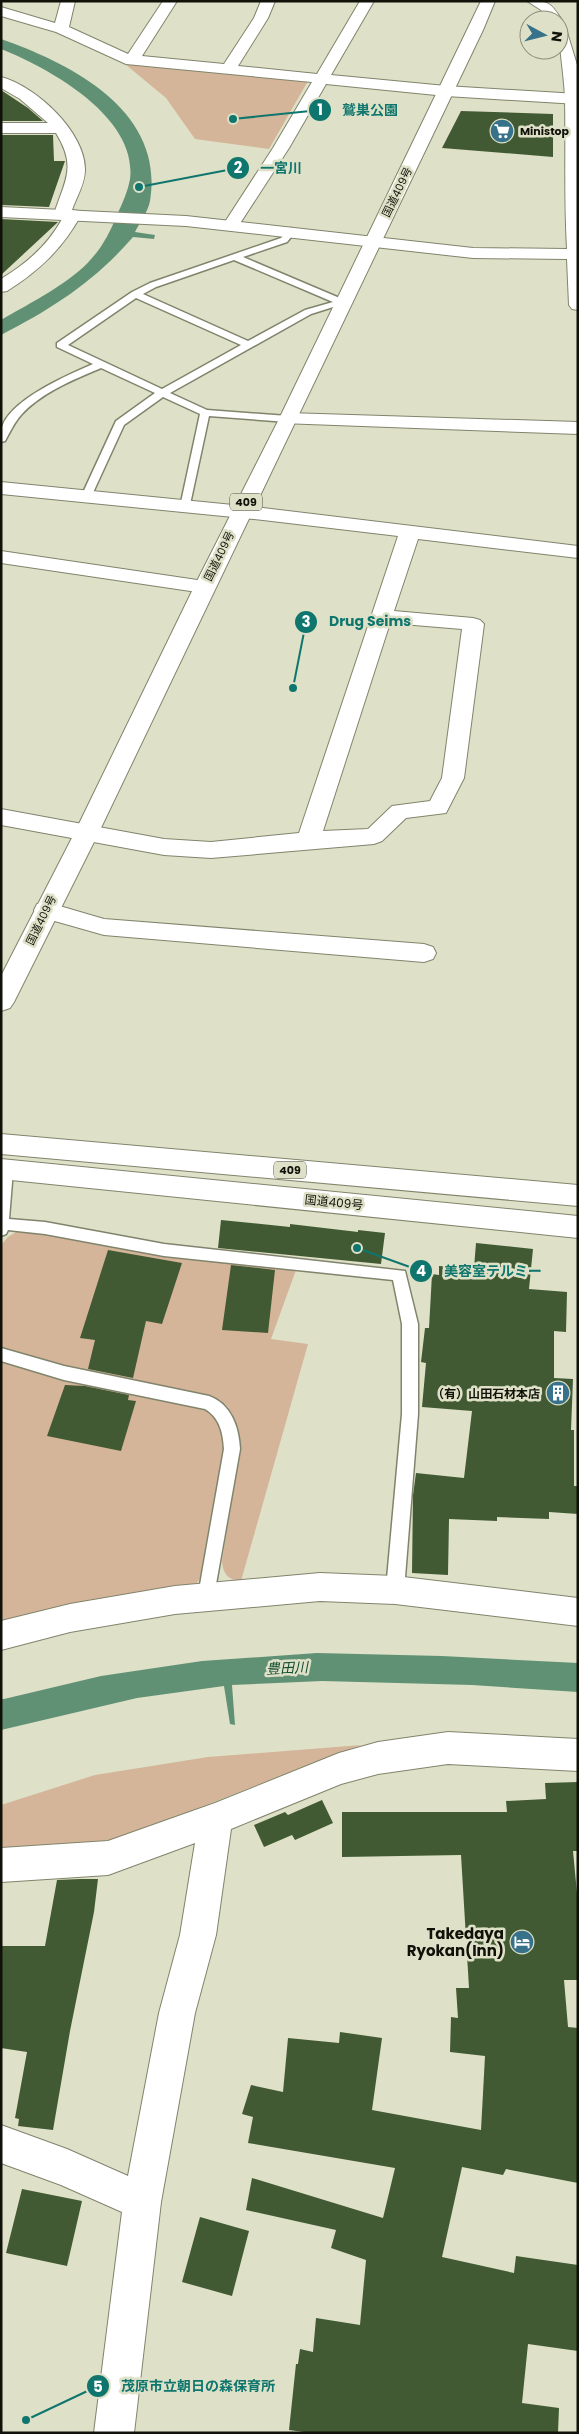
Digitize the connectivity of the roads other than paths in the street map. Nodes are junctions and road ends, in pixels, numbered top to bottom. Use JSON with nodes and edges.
{"nodes":[{"id":1,"x":68,"y":1,"type":"edge"},
{"id":2,"x":170,"y":1,"type":"edge"},
{"id":3,"x":268,"y":1,"type":"edge"},
{"id":4,"x":367,"y":1,"type":"edge"},
{"id":5,"x":488,"y":1,"type":"edge"},
{"id":6,"x":534,"y":1,"type":"edge"},
{"id":7,"x":1,"y":10,"type":"edge"},
{"id":8,"x":548,"y":10,"type":"edge"},
{"id":9,"x":61,"y":29,"type":"junction"},
{"id":10,"x":569,"y":57,"type":"edge"},
{"id":11,"x":133,"y":59,"type":"junction"},
{"id":12,"x":228,"y":70,"type":"junction"},
{"id":13,"x":323,"y":79,"type":"junction"},
{"id":14,"x":1,"y":82,"type":"edge"},
{"id":15,"x":446,"y":91,"type":"junction"},
{"id":16,"x":575,"y":100,"type":"edge"},
{"id":17,"x":1,"y":128,"type":"edge"},
{"id":18,"x":61,"y":128,"type":"junction"},
{"id":19,"x":1,"y":212,"type":"edge"},
{"id":20,"x":67,"y":214,"type":"junction"},
{"id":21,"x":232,"y":225,"type":"junction"},
{"id":22,"x":291,"y":231,"type":"junction"},
{"id":23,"x":373,"y":241,"type":"junction"},
{"id":24,"x":577,"y":254,"type":"edge"},
{"id":25,"x":234,"y":257,"type":"junction"},
{"id":26,"x":1,"y":288,"type":"edge"},
{"id":27,"x":135,"y":294,"type":"junction"},
{"id":28,"x":344,"y":302,"type":"junction"},
{"id":29,"x":578,"y":305,"type":"edge"},
{"id":30,"x":250,"y":346,"type":"junction"},
{"id":31,"x":100,"y":364,"type":"junction"},
{"id":32,"x":162,"y":393,"type":"junction"},
{"id":33,"x":205,"y":413,"type":"junction"},
{"id":34,"x":288,"y":419,"type":"junction"},
{"id":35,"x":578,"y":428,"type":"edge"},
{"id":36,"x":1,"y":439,"type":"edge"},
{"id":37,"x":1,"y":488,"type":"edge"},
{"id":38,"x":86,"y":497,"type":"junction"},
{"id":39,"x":185,"y":506,"type":"junction"},
{"id":40,"x":241,"y":512,"type":"junction"},
{"id":41,"x":410,"y":532,"type":"junction"},
{"id":42,"x":578,"y":552,"type":"edge"},
{"id":43,"x":1,"y":557,"type":"edge"},
{"id":44,"x":204,"y":587,"type":"junction"},
{"id":45,"x":382,"y":616,"type":"junction"},
{"id":46,"x":1,"y":817,"type":"edge"},
{"id":47,"x":87,"y":832,"type":"junction"},
{"id":48,"x":308,"y":840,"type":"junction"},
{"id":49,"x":46,"y":910,"type":"junction"},
{"id":50,"x":424,"y":954,"type":"dead end"},
{"id":51,"x":1,"y":1002,"type":"edge"},
{"id":52,"x":3,"y":1161,"type":"edge"},
{"id":53,"x":578,"y":1196,"type":"edge"},
{"id":54,"x":2,"y":1227,"type":"edge"},
{"id":55,"x":578,"y":1227,"type":"edge"},
{"id":56,"x":1,"y":1354,"type":"edge"},
{"id":57,"x":395,"y":1590,"type":"junction"},
{"id":58,"x":207,"y":1596,"type":"junction"},
{"id":59,"x":578,"y":1612,"type":"edge"},
{"id":60,"x":1,"y":1636,"type":"edge"},
{"id":61,"x":578,"y":1755,"type":"edge"},
{"id":62,"x":216,"y":1819,"type":"junction"},
{"id":63,"x":1,"y":1865,"type":"edge"},
{"id":64,"x":1,"y":2144,"type":"edge"},
{"id":65,"x":142,"y":2202,"type":"junction"},
{"id":66,"x":114,"y":2433,"type":"edge"}],
"edges":[{"from":1,"to":9,"type":"main road"},
{"from":2,"to":11,"type":"main road"},
{"from":3,"to":12,"type":"main road"},
{"from":4,"to":13,"type":"main road"},
{"from":5,"to":15,"type":"main road","name":"国道409号","number":"409"},
{"from":6,"to":8,"type":"main road"},
{"from":7,"to":9,"type":"main road"},
{"from":9,"to":11,"type":"main road"},
{"from":10,"to":16,"type":"main road"},
{"from":11,"to":12,"type":"main road"},
{"from":12,"to":13,"type":"main road"},
{"from":13,"to":15,"type":"main road"},
{"from":13,"to":21,"type":"main road"},
{"from":14,"to":18,"type":"main road"},
{"from":15,"to":16,"type":"main road"},
{"from":15,"to":23,"type":"main road","name":"国道409号","number":"409"},
{"from":16,"to":24,"type":"main road"},
{"from":17,"to":18,"type":"main road"},
{"from":18,"to":20,"type":"main road"},
{"from":19,"to":20,"type":"main road"},
{"from":20,"to":21,"type":"main road"},
{"from":20,"to":26,"type":"main road"},
{"from":21,"to":22,"type":"main road"},
{"from":22,"to":23,"type":"main road"},
{"from":22,"to":25,"type":"lane"},
{"from":23,"to":24,"type":"main road"},
{"from":23,"to":28,"type":"main road","name":"国道409号","number":"409"},
{"from":24,"to":29,"type":"main road"},
{"from":25,"to":27,"type":"lane"},
{"from":25,"to":28,"type":"lane"},
{"from":27,"to":30,"type":"lane"},
{"from":27,"to":31,"type":"lane"},
{"from":28,"to":30,"type":"lane"},
{"from":28,"to":34,"type":"main road","name":"国道409号","number":"409"},
{"from":30,"to":32,"type":"lane"},
{"from":31,"to":32,"type":"lane"},
{"from":31,"to":36,"type":"lane"},
{"from":32,"to":33,"type":"lane"},
{"from":32,"to":38,"type":"lane"},
{"from":33,"to":34,"type":"lane"},
{"from":33,"to":39,"type":"lane"},
{"from":34,"to":35,"type":"main road"},
{"from":34,"to":40,"type":"main road","name":"国道409号","number":"409"},
{"from":37,"to":38,"type":"main road"},
{"from":38,"to":39,"type":"main road"},
{"from":39,"to":40,"type":"main road"},
{"from":40,"to":41,"type":"main road"},
{"from":40,"to":44,"type":"main road","name":"国道409号","number":"409"},
{"from":41,"to":42,"type":"main road"},
{"from":41,"to":45,"type":"main road"},
{"from":43,"to":44,"type":"main road"},
{"from":44,"to":47,"type":"main road","name":"国道409号","number":"409"},
{"from":45,"to":48,"type":"main road"},
{"from":45,"to":48,"type":"main road"},
{"from":46,"to":47,"type":"main road"},
{"from":47,"to":48,"type":"main road"},
{"from":47,"to":49,"type":"main road","name":"国道409号","number":"409"},
{"from":49,"to":50,"type":"main road"},
{"from":49,"to":51,"type":"main road","name":"国道409号","number":"409"},
{"from":52,"to":53,"type":"main road","number":"409"},
{"from":52,"to":54,"type":"lane"},
{"from":52,"to":55,"type":"main road","name":"国道409号","number":"409"},
{"from":54,"to":57,"type":"lane"},
{"from":56,"to":58,"type":"lane"},
{"from":57,"to":58,"type":"main road"},
{"from":57,"to":59,"type":"main road"},
{"from":58,"to":60,"type":"main road"},
{"from":61,"to":62,"type":"main road"},
{"from":62,"to":63,"type":"main road"},
{"from":62,"to":65,"type":"main road"},
{"from":64,"to":65,"type":"main road"},
{"from":65,"to":66,"type":"main road"}]}
